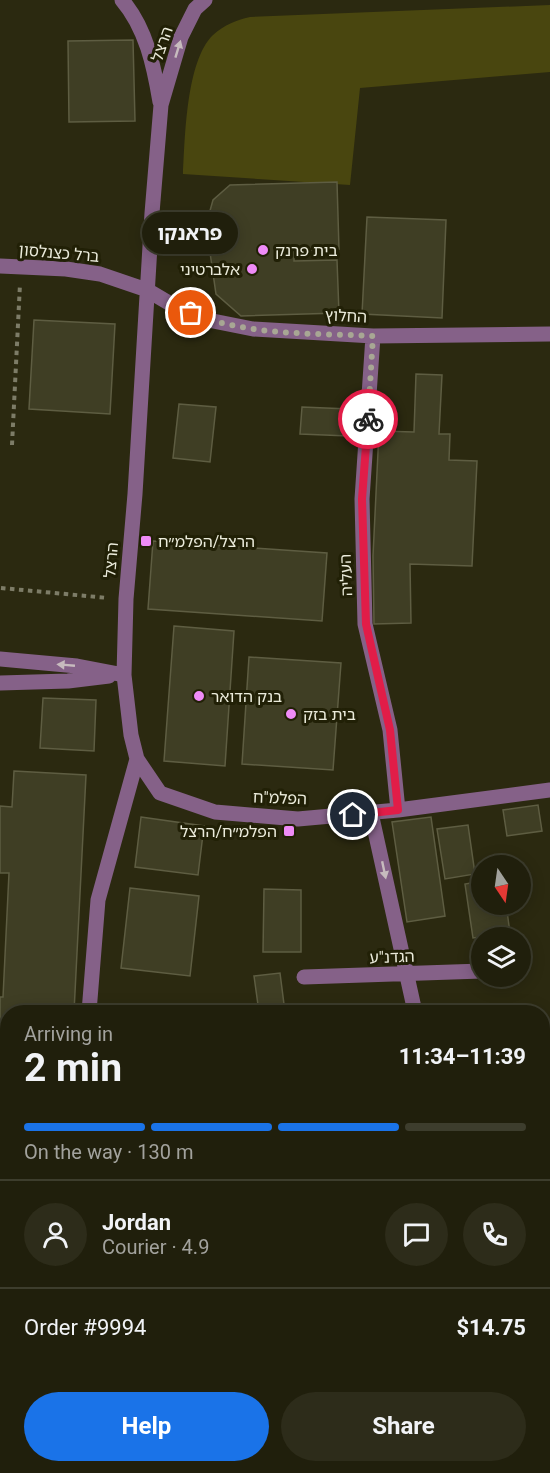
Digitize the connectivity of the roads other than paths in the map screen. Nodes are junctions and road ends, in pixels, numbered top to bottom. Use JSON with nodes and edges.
{"nodes":[{"id":1,"x":122,"y":0,"type":"edge"},
{"id":2,"x":205,"y":0,"type":"edge"},
{"id":3,"x":161,"y":105,"type":"junction"},
{"id":4,"x":0,"y":266,"type":"edge"},
{"id":5,"x":147,"y":290,"type":"junction"},
{"id":6,"x":550,"y":334,"type":"edge"},
{"id":7,"x":373,"y":336,"type":"junction"},
{"id":8,"x":0,"y":659,"type":"edge"},
{"id":9,"x":124,"y":675,"type":"junction"},
{"id":10,"x":0,"y":683,"type":"edge"},
{"id":11,"x":137,"y":759,"type":"junction"},
{"id":12,"x":550,"y":790,"type":"edge"},
{"id":13,"x":398,"y":810,"type":"junction"},
{"id":14,"x":371,"y":813,"type":"junction"},
{"id":15,"x":471,"y":972,"type":"edge"},
{"id":16,"x":407,"y":975,"type":"junction"},
{"id":17,"x":304,"y":977,"type":"dead end"},
{"id":18,"x":89,"y":1005,"type":"edge"},
{"id":19,"x":413,"y":1005,"type":"edge"}],
"edges":[{"from":1,"to":3,"type":"street","name":"הרצל"},
{"from":3,"to":2,"type":"street","name":"הרצל","one_way":true},
{"from":3,"to":5,"type":"street","name":"הרצל"},
{"from":4,"to":5,"type":"street","name":"ברל כצנלסון"},
{"from":5,"to":7,"type":"street","name":"החלוץ"},
{"from":5,"to":9,"type":"street","name":"הרצל"},
{"from":6,"to":7,"type":"street","name":"החלוץ"},
{"from":7,"to":13,"type":"street","name":"העליה"},
{"from":9,"to":8,"type":"street","one_way":true},
{"from":9,"to":10,"type":"street"},
{"from":9,"to":11,"type":"street","name":"הרצל"},
{"from":11,"to":14,"type":"street","name":"הפלמ\"ח"},
{"from":11,"to":18,"type":"street","name":"הרצל"},
{"from":12,"to":13,"type":"street","name":"הפלמ\"ח"},
{"from":13,"to":14,"type":"street","name":"הפלמ\"ח"},
{"from":14,"to":16,"type":"street","one_way":true},
{"from":15,"to":16,"type":"street","name":"הגדנ\"ע"},
{"from":16,"to":17,"type":"street","name":"הגדנ\"ע"},
{"from":16,"to":19,"type":"street"}]}
